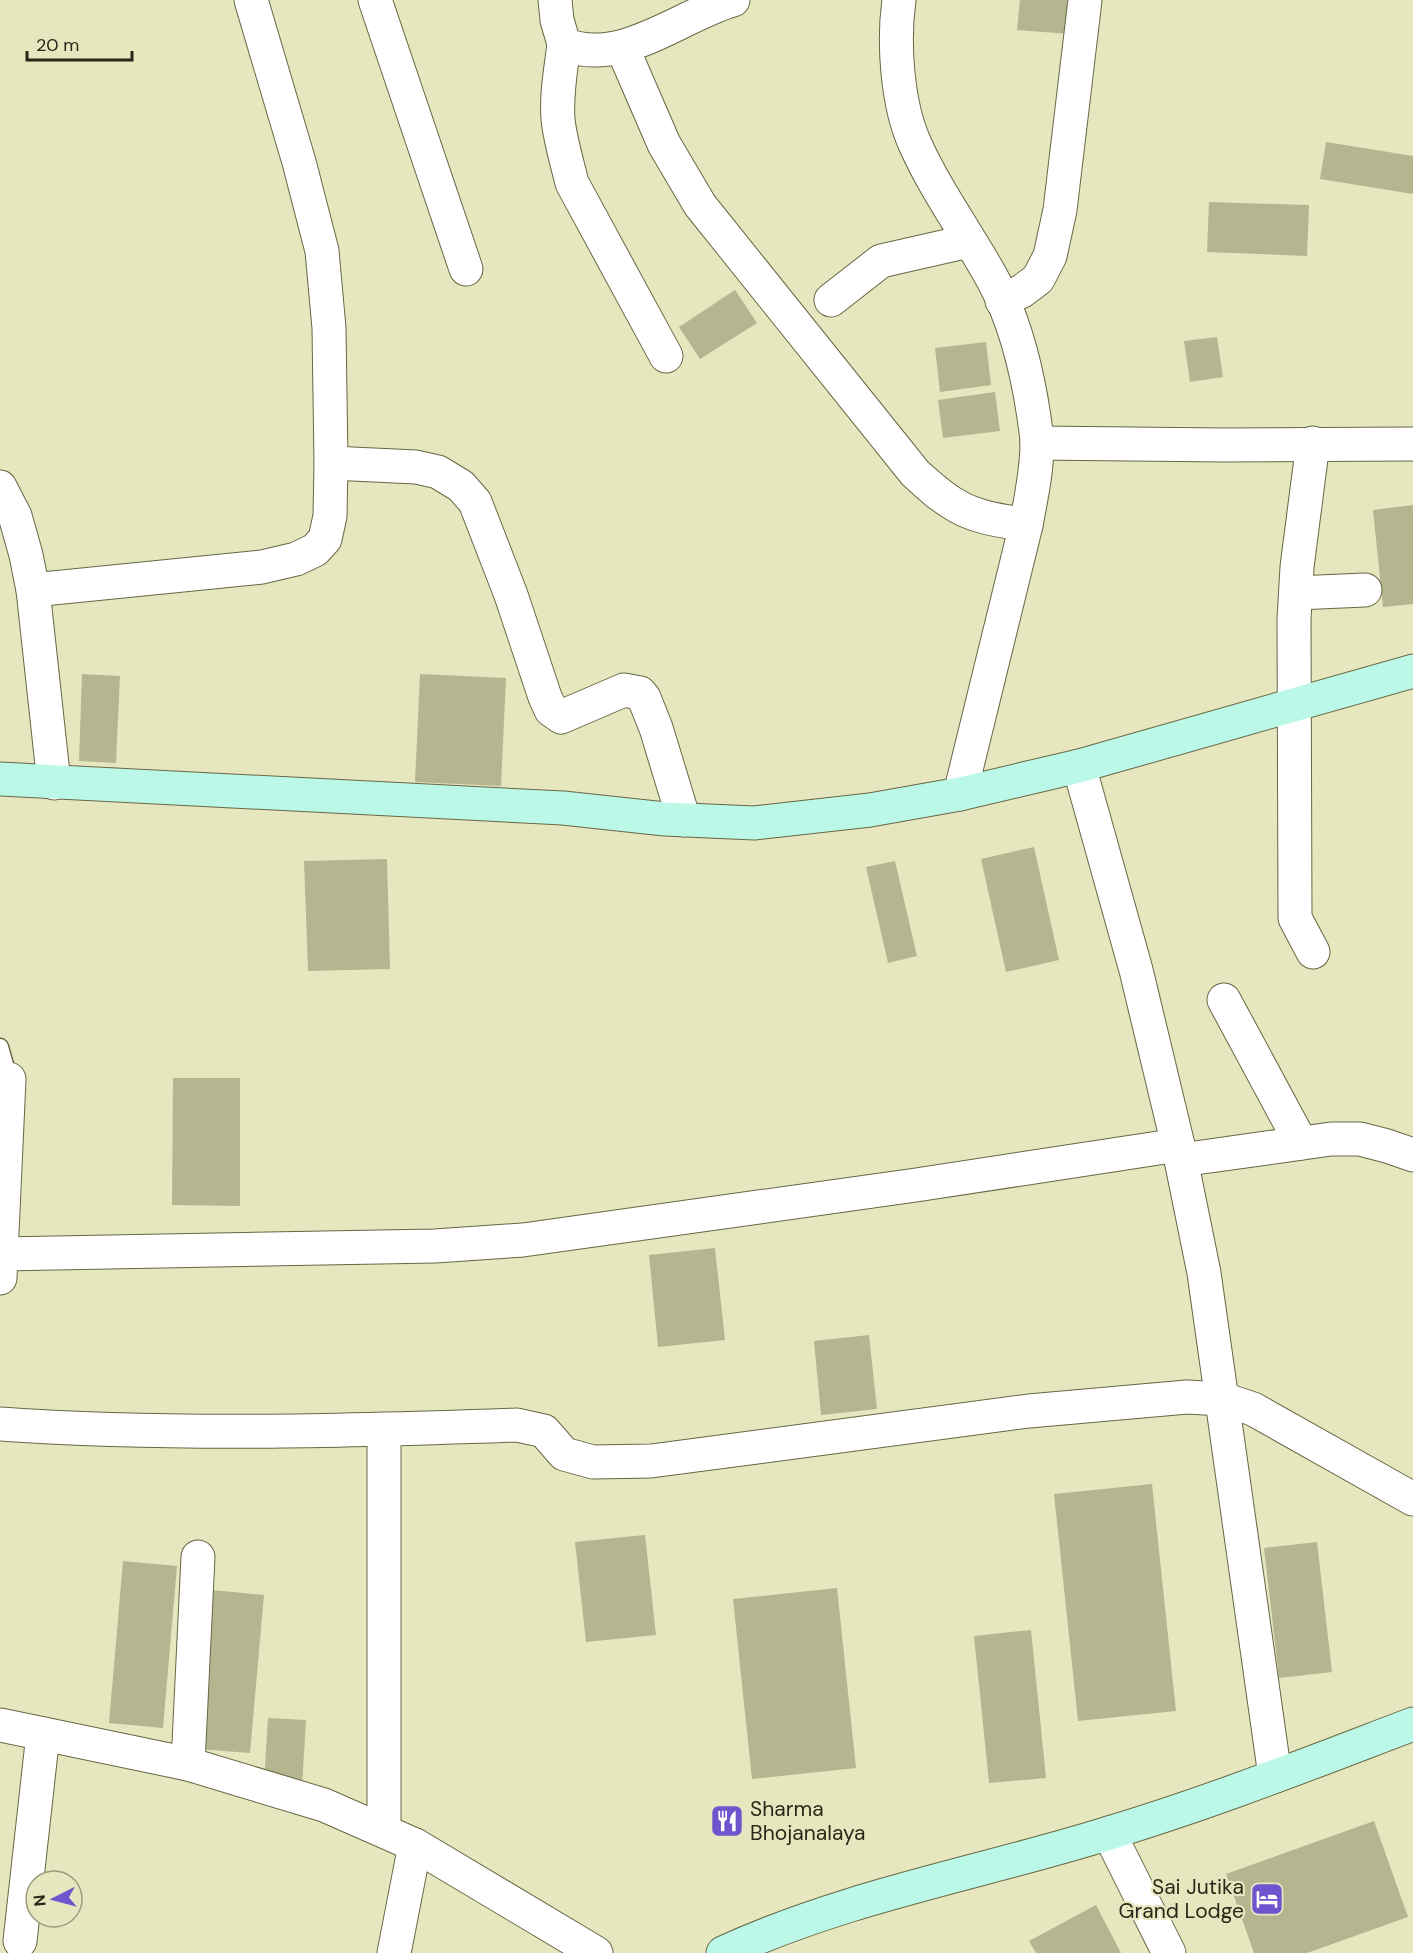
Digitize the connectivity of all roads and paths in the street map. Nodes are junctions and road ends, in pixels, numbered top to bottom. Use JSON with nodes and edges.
{"nodes":[{"id":1,"x":251,"y":0,"type":"edge"},
{"id":2,"x":375,"y":0,"type":"edge"},
{"id":3,"x":555,"y":0,"type":"edge"},
{"id":4,"x":899,"y":0,"type":"edge"},
{"id":5,"x":1085,"y":0,"type":"edge"},
{"id":6,"x":721,"y":2,"type":"edge"},
{"id":7,"x":564,"y":44,"type":"junction"},
{"id":8,"x":622,"y":46,"type":"junction"},
{"id":9,"x":969,"y":241,"type":"junction"},
{"id":10,"x":466,"y":269,"type":"dead end"},
{"id":11,"x":831,"y":300,"type":"dead end"},
{"id":12,"x":1002,"y":301,"type":"junction"},
{"id":13,"x":666,"y":356,"type":"dead end"},
{"id":14,"x":1037,"y":443,"type":"junction"},
{"id":15,"x":1313,"y":443,"type":"junction"},
{"id":16,"x":1413,"y":444,"type":"edge"},
{"id":17,"x":331,"y":463,"type":"junction"},
{"id":18,"x":0,"y":487,"type":"edge"},
{"id":19,"x":1026,"y":525,"type":"junction"},
{"id":20,"x":33,"y":590,"type":"junction"},
{"id":21,"x":1365,"y":590,"type":"dead end"},
{"id":22,"x":1296,"y":592,"type":"junction"},
{"id":23,"x":1413,"y":671,"type":"edge"},
{"id":24,"x":1295,"y":705,"type":"junction"},
{"id":25,"x":1079,"y":766,"type":"junction"},
{"id":26,"x":0,"y":779,"type":"edge"},
{"id":27,"x":54,"y":783,"type":"junction"},
{"id":28,"x":960,"y":794,"type":"junction"},
{"id":29,"x":684,"y":820,"type":"junction"},
{"id":30,"x":1313,"y":952,"type":"dead end"},
{"id":31,"x":1224,"y":1000,"type":"dead end"},
{"id":32,"x":0,"y":1047,"type":"edge"},
{"id":33,"x":9,"y":1079,"type":"joint"},
{"id":34,"x":1301,"y":1143,"type":"junction"},
{"id":35,"x":1179,"y":1152,"type":"junction"},
{"id":36,"x":1413,"y":1155,"type":"edge"},
{"id":37,"x":1,"y":1266,"type":"edge"},
{"id":38,"x":1223,"y":1399,"type":"junction"},
{"id":39,"x":0,"y":1424,"type":"edge"},
{"id":40,"x":384,"y":1430,"type":"junction"},
{"id":41,"x":1413,"y":1499,"type":"edge"},
{"id":42,"x":198,"y":1557,"type":"dead end"},
{"id":43,"x":1413,"y":1724,"type":"edge"},
{"id":44,"x":0,"y":1725,"type":"edge"},
{"id":45,"x":43,"y":1734,"type":"junction"},
{"id":46,"x":188,"y":1764,"type":"junction"},
{"id":47,"x":1275,"y":1776,"type":"junction"},
{"id":48,"x":384,"y":1830,"type":"junction"},
{"id":49,"x":1109,"y":1833,"type":"junction"},
{"id":50,"x":416,"y":1845,"type":"junction"},
{"id":51,"x":20,"y":1941,"type":"dead end"},
{"id":52,"x":394,"y":1953,"type":"edge"},
{"id":53,"x":596,"y":1953,"type":"edge"},
{"id":54,"x":723,"y":1953,"type":"edge"},
{"id":55,"x":1169,"y":1953,"type":"edge"}],
"edges":[{"from":1,"to":17,"type":"street"},
{"from":2,"to":10,"type":"street"},
{"from":3,"to":7,"type":"street"},
{"from":4,"to":9,"type":"street"},
{"from":5,"to":12,"type":"street"},
{"from":6,"to":8,"type":"street"},
{"from":7,"to":8,"type":"street"},
{"from":7,"to":13,"type":"street"},
{"from":8,"to":19,"type":"street"},
{"from":9,"to":11,"type":"street"},
{"from":9,"to":12,"type":"street"},
{"from":12,"to":14,"type":"street"},
{"from":14,"to":15,"type":"street"},
{"from":14,"to":19,"type":"street"},
{"from":15,"to":16,"type":"street"},
{"from":15,"to":22,"type":"street"},
{"from":17,"to":20,"type":"street"},
{"from":17,"to":29,"type":"street"},
{"from":18,"to":20,"type":"street"},
{"from":19,"to":28,"type":"street"},
{"from":20,"to":27,"type":"street"},
{"from":21,"to":22,"type":"street"},
{"from":22,"to":24,"type":"street"},
{"from":23,"to":24,"type":"street"},
{"from":24,"to":25,"type":"street"},
{"from":24,"to":30,"type":"street"},
{"from":25,"to":28,"type":"street"},
{"from":25,"to":35,"type":"street"},
{"from":26,"to":27,"type":"street"},
{"from":27,"to":29,"type":"street"},
{"from":28,"to":29,"type":"street"},
{"from":31,"to":34,"type":"street"},
{"from":32,"to":33,"type":"lane"},
{"from":33,"to":37,"type":"street"},
{"from":34,"to":35,"type":"street"},
{"from":34,"to":36,"type":"street"},
{"from":35,"to":37,"type":"street"},
{"from":35,"to":38,"type":"street"},
{"from":38,"to":40,"type":"street"},
{"from":38,"to":41,"type":"street"},
{"from":38,"to":47,"type":"street"},
{"from":39,"to":40,"type":"street"},
{"from":40,"to":48,"type":"street"},
{"from":42,"to":46,"type":"street"},
{"from":43,"to":47,"type":"street"},
{"from":44,"to":45,"type":"street"},
{"from":45,"to":46,"type":"street"},
{"from":45,"to":51,"type":"street"},
{"from":46,"to":48,"type":"street"},
{"from":47,"to":49,"type":"street"},
{"from":48,"to":50,"type":"street"},
{"from":49,"to":54,"type":"street"},
{"from":49,"to":55,"type":"street"},
{"from":50,"to":52,"type":"street"},
{"from":50,"to":53,"type":"street"}]}
